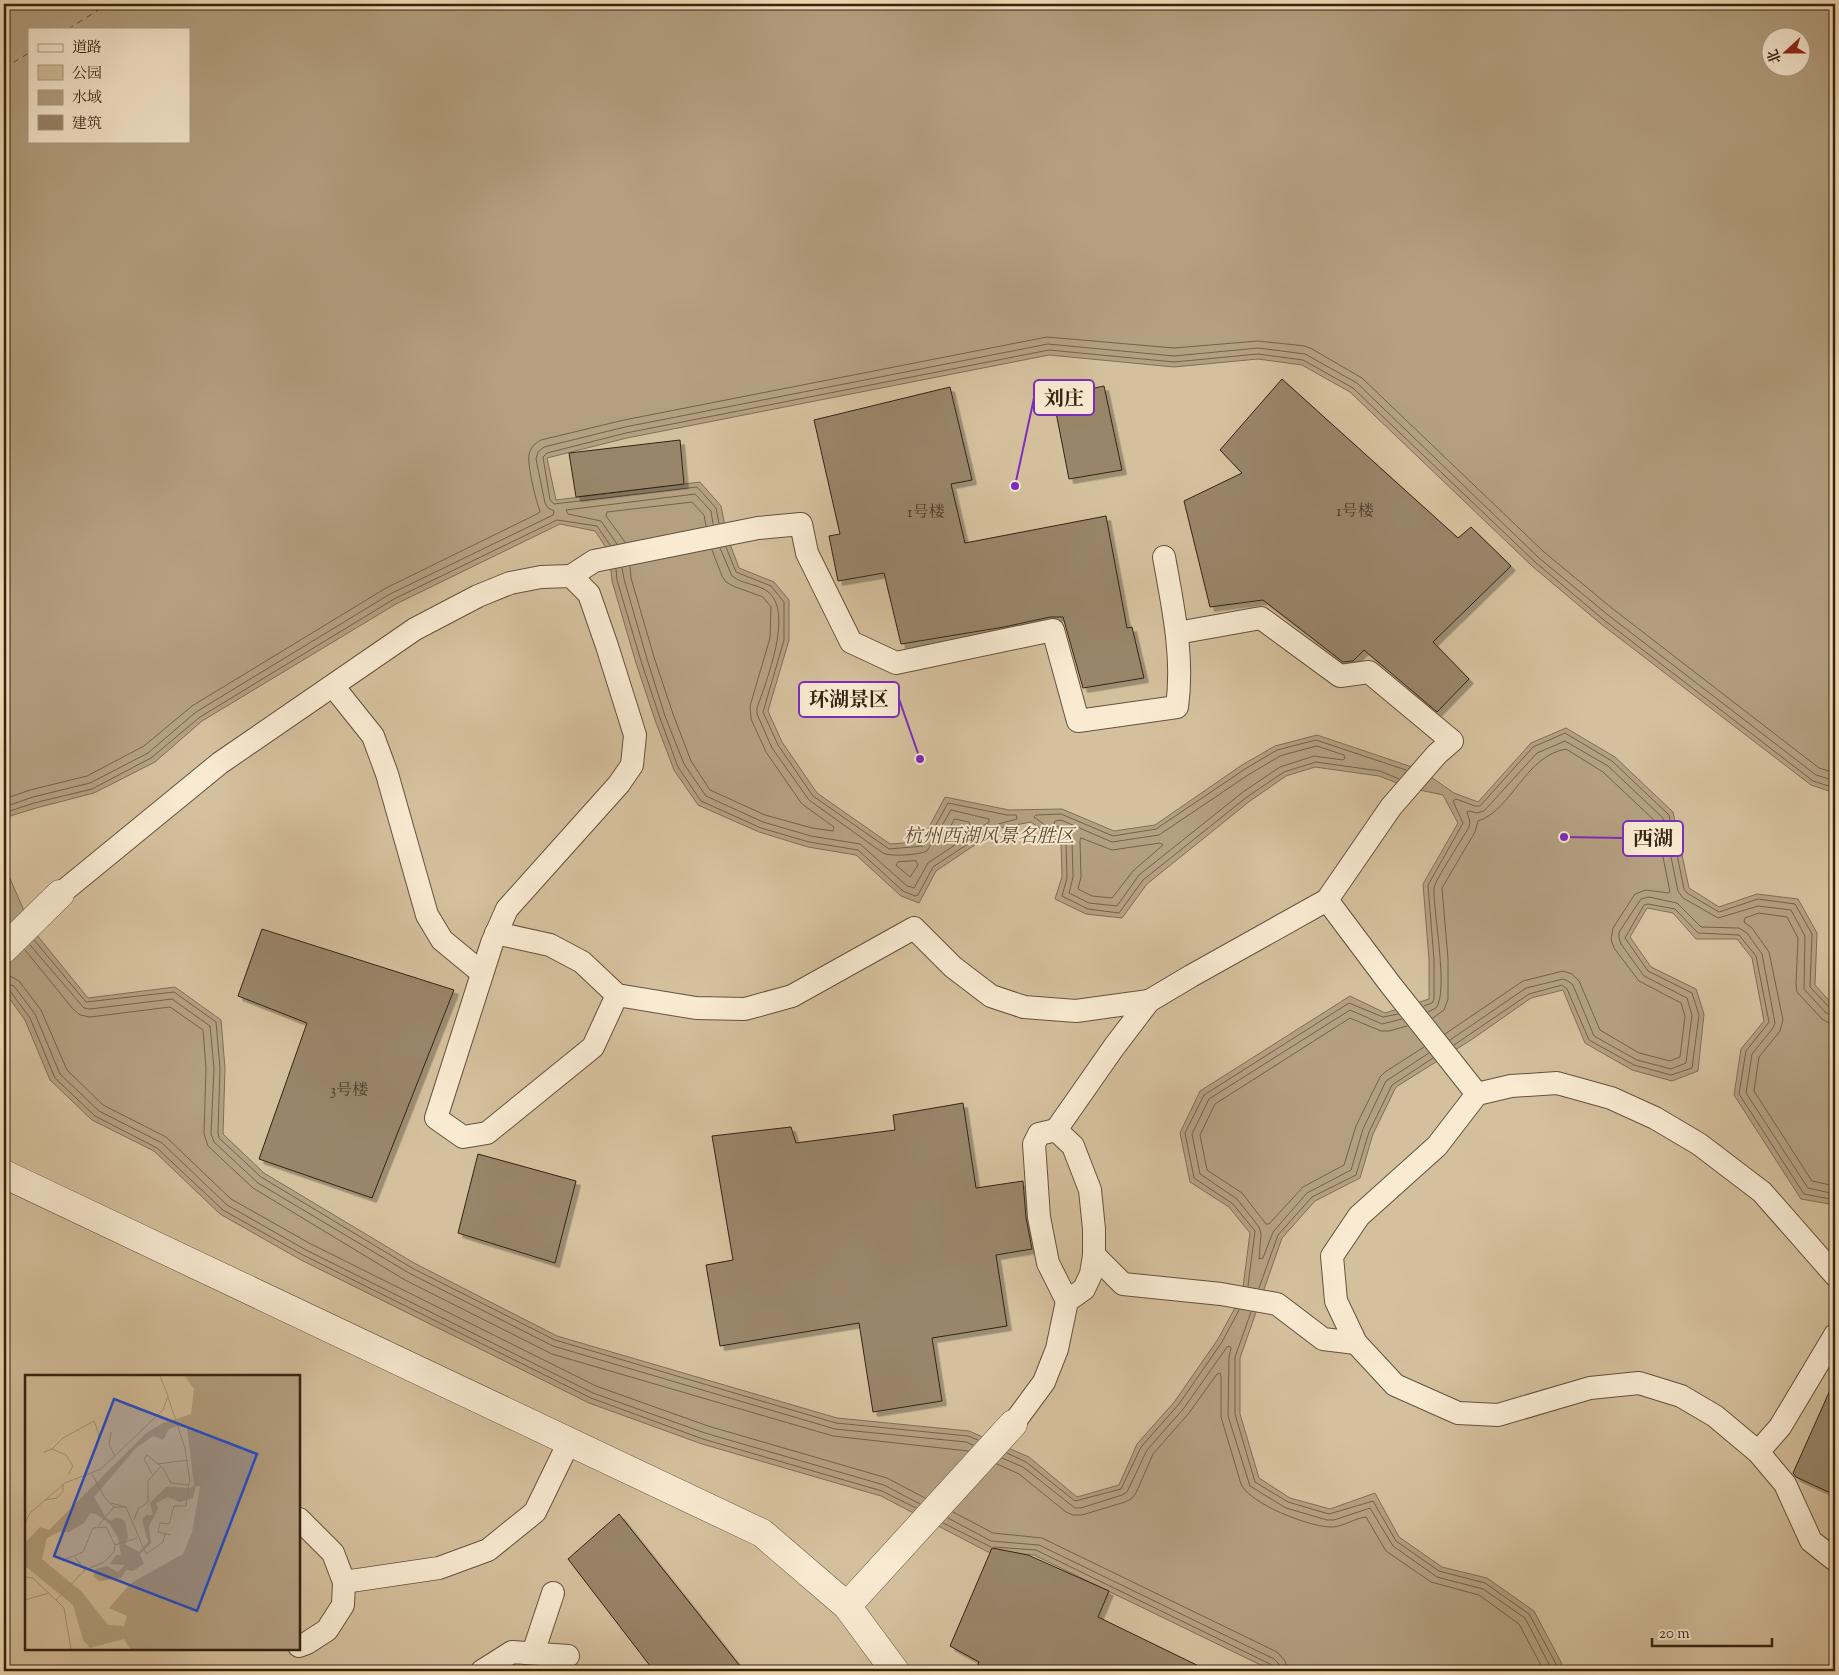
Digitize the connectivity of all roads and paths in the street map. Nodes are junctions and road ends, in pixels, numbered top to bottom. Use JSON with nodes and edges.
{"nodes":[{"id":1,"x":1164,"y":557,"type":"dead end"},
{"id":2,"x":571,"y":576,"type":"junction"},
{"id":3,"x":1177,"y":633,"type":"junction"},
{"id":4,"x":333,"y":686,"type":"junction"},
{"id":5,"x":60,"y":894,"type":"joint"},
{"id":6,"x":1327,"y":900,"type":"junction"},
{"id":7,"x":496,"y":933,"type":"junction"},
{"id":8,"x":4,"y":950,"type":"edge"},
{"id":9,"x":482,"y":973,"type":"junction"},
{"id":10,"x":617,"y":995,"type":"junction"},
{"id":11,"x":1149,"y":1001,"type":"junction"},
{"id":12,"x":1477,"y":1094,"type":"junction"},
{"id":13,"x":1056,"y":1130,"type":"junction"},
{"id":14,"x":4,"y":1174,"type":"edge"},
{"id":15,"x":1094,"y":1255,"type":"junction"},
{"id":16,"x":1835,"y":1275,"type":"edge"},
{"id":17,"x":1067,"y":1301,"type":"junction"},
{"id":18,"x":1835,"y":1335,"type":"edge"},
{"id":19,"x":1356,"y":1343,"type":"junction"},
{"id":20,"x":1013,"y":1424,"type":"joint"},
{"id":21,"x":569,"y":1442,"type":"junction"},
{"id":22,"x":1758,"y":1452,"type":"junction"},
{"id":23,"x":300,"y":1520,"type":"edge"},
{"id":24,"x":1835,"y":1560,"type":"edge"},
{"id":25,"x":344,"y":1582,"type":"junction"},
{"id":26,"x":553,"y":1593,"type":"dead end"},
{"id":27,"x":847,"y":1606,"type":"junction"},
{"id":28,"x":300,"y":1646,"type":"edge"},
{"id":29,"x":533,"y":1653,"type":"junction"},
{"id":30,"x":568,"y":1656,"type":"dead end"},
{"id":31,"x":482,"y":1671,"type":"edge"},
{"id":32,"x":895,"y":1671,"type":"edge"}],
"edges":[{"from":1,"to":3,"type":"lane"},
{"from":2,"to":3,"type":"lane"},
{"from":2,"to":4,"type":"lane"},
{"from":2,"to":7,"type":"lane"},
{"from":3,"to":6,"type":"lane"},
{"from":4,"to":5,"type":"lane"},
{"from":4,"to":9,"type":"lane"},
{"from":5,"to":8,"type":"street"},
{"from":6,"to":11,"type":"lane"},
{"from":6,"to":12,"type":"lane"},
{"from":7,"to":9,"type":"lane"},
{"from":7,"to":10,"type":"lane"},
{"from":9,"to":10,"type":"lane"},
{"from":10,"to":11,"type":"lane"},
{"from":11,"to":13,"type":"lane"},
{"from":12,"to":16,"type":"lane"},
{"from":12,"to":19,"type":"lane"},
{"from":13,"to":15,"type":"lane"},
{"from":13,"to":17,"type":"lane"},
{"from":14,"to":21,"type":"street"},
{"from":15,"to":17,"type":"lane"},
{"from":15,"to":19,"type":"lane"},
{"from":17,"to":20,"type":"lane"},
{"from":18,"to":22,"type":"lane"},
{"from":19,"to":22,"type":"lane"},
{"from":20,"to":27,"type":"street"},
{"from":21,"to":25,"type":"lane"},
{"from":21,"to":27,"type":"street"},
{"from":22,"to":24,"type":"lane"},
{"from":23,"to":25,"type":"lane"},
{"from":25,"to":28,"type":"lane"},
{"from":26,"to":29,"type":"lane"},
{"from":27,"to":32,"type":"street"},
{"from":29,"to":30,"type":"lane"},
{"from":29,"to":31,"type":"lane"}]}
